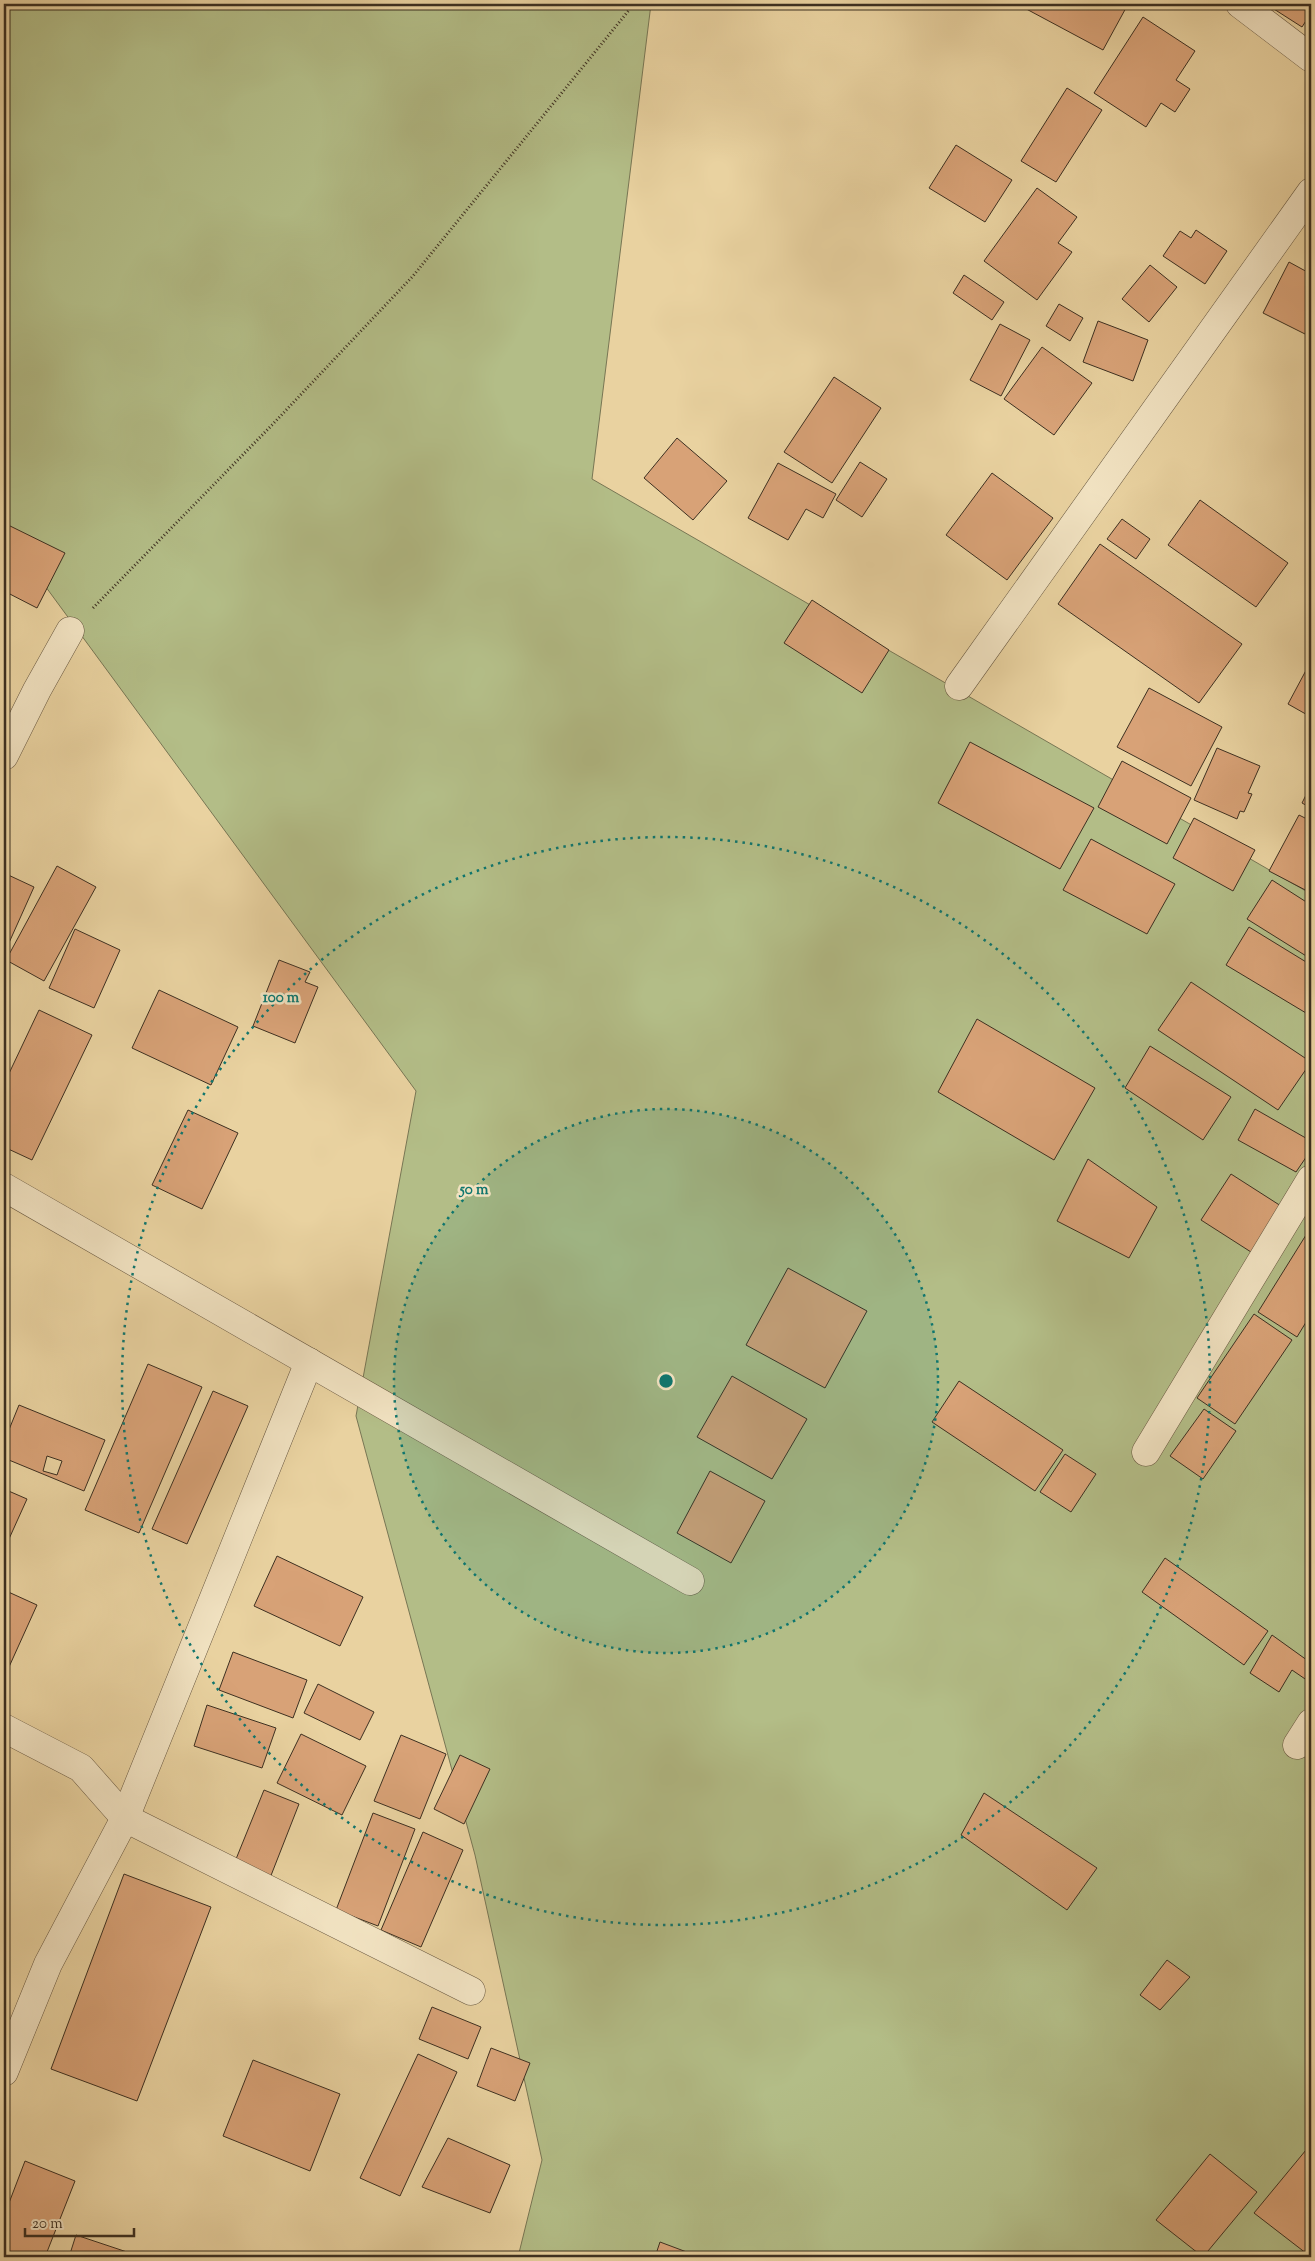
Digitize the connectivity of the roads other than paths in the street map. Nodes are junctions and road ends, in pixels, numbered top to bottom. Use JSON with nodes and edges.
{"nodes":[{"id":1,"x":1240,"y":4,"type":"edge"},
{"id":2,"x":1311,"y":58,"type":"edge"},
{"id":3,"x":1311,"y":192,"type":"edge"},
{"id":4,"x":70,"y":631,"type":"road end"},
{"id":5,"x":959,"y":686,"type":"dead end"},
{"id":6,"x":4,"y":756,"type":"edge"},
{"id":7,"x":1311,"y":1178,"type":"edge"},
{"id":8,"x":4,"y":1186,"type":"edge"},
{"id":9,"x":309,"y":1362,"type":"junction"},
{"id":10,"x":1146,"y":1452,"type":"dead end"},
{"id":11,"x":690,"y":1581,"type":"dead end"},
{"id":12,"x":1311,"y":1723,"type":"edge"},
{"id":13,"x":4,"y":1728,"type":"edge"},
{"id":14,"x":1297,"y":1745,"type":"dead end"},
{"id":15,"x":125,"y":1818,"type":"junction"},
{"id":16,"x":471,"y":1991,"type":"dead end"},
{"id":17,"x":4,"y":2072,"type":"edge"}],
"edges":[{"from":1,"to":2,"type":"street"},
{"from":3,"to":5,"type":"street"},
{"from":4,"to":6,"type":"street"},
{"from":7,"to":10,"type":"street"},
{"from":8,"to":9,"type":"street"},
{"from":9,"to":11,"type":"street"},
{"from":9,"to":15,"type":"street"},
{"from":12,"to":14,"type":"street"},
{"from":13,"to":15,"type":"street"},
{"from":15,"to":16,"type":"street"},
{"from":15,"to":17,"type":"street"}]}
